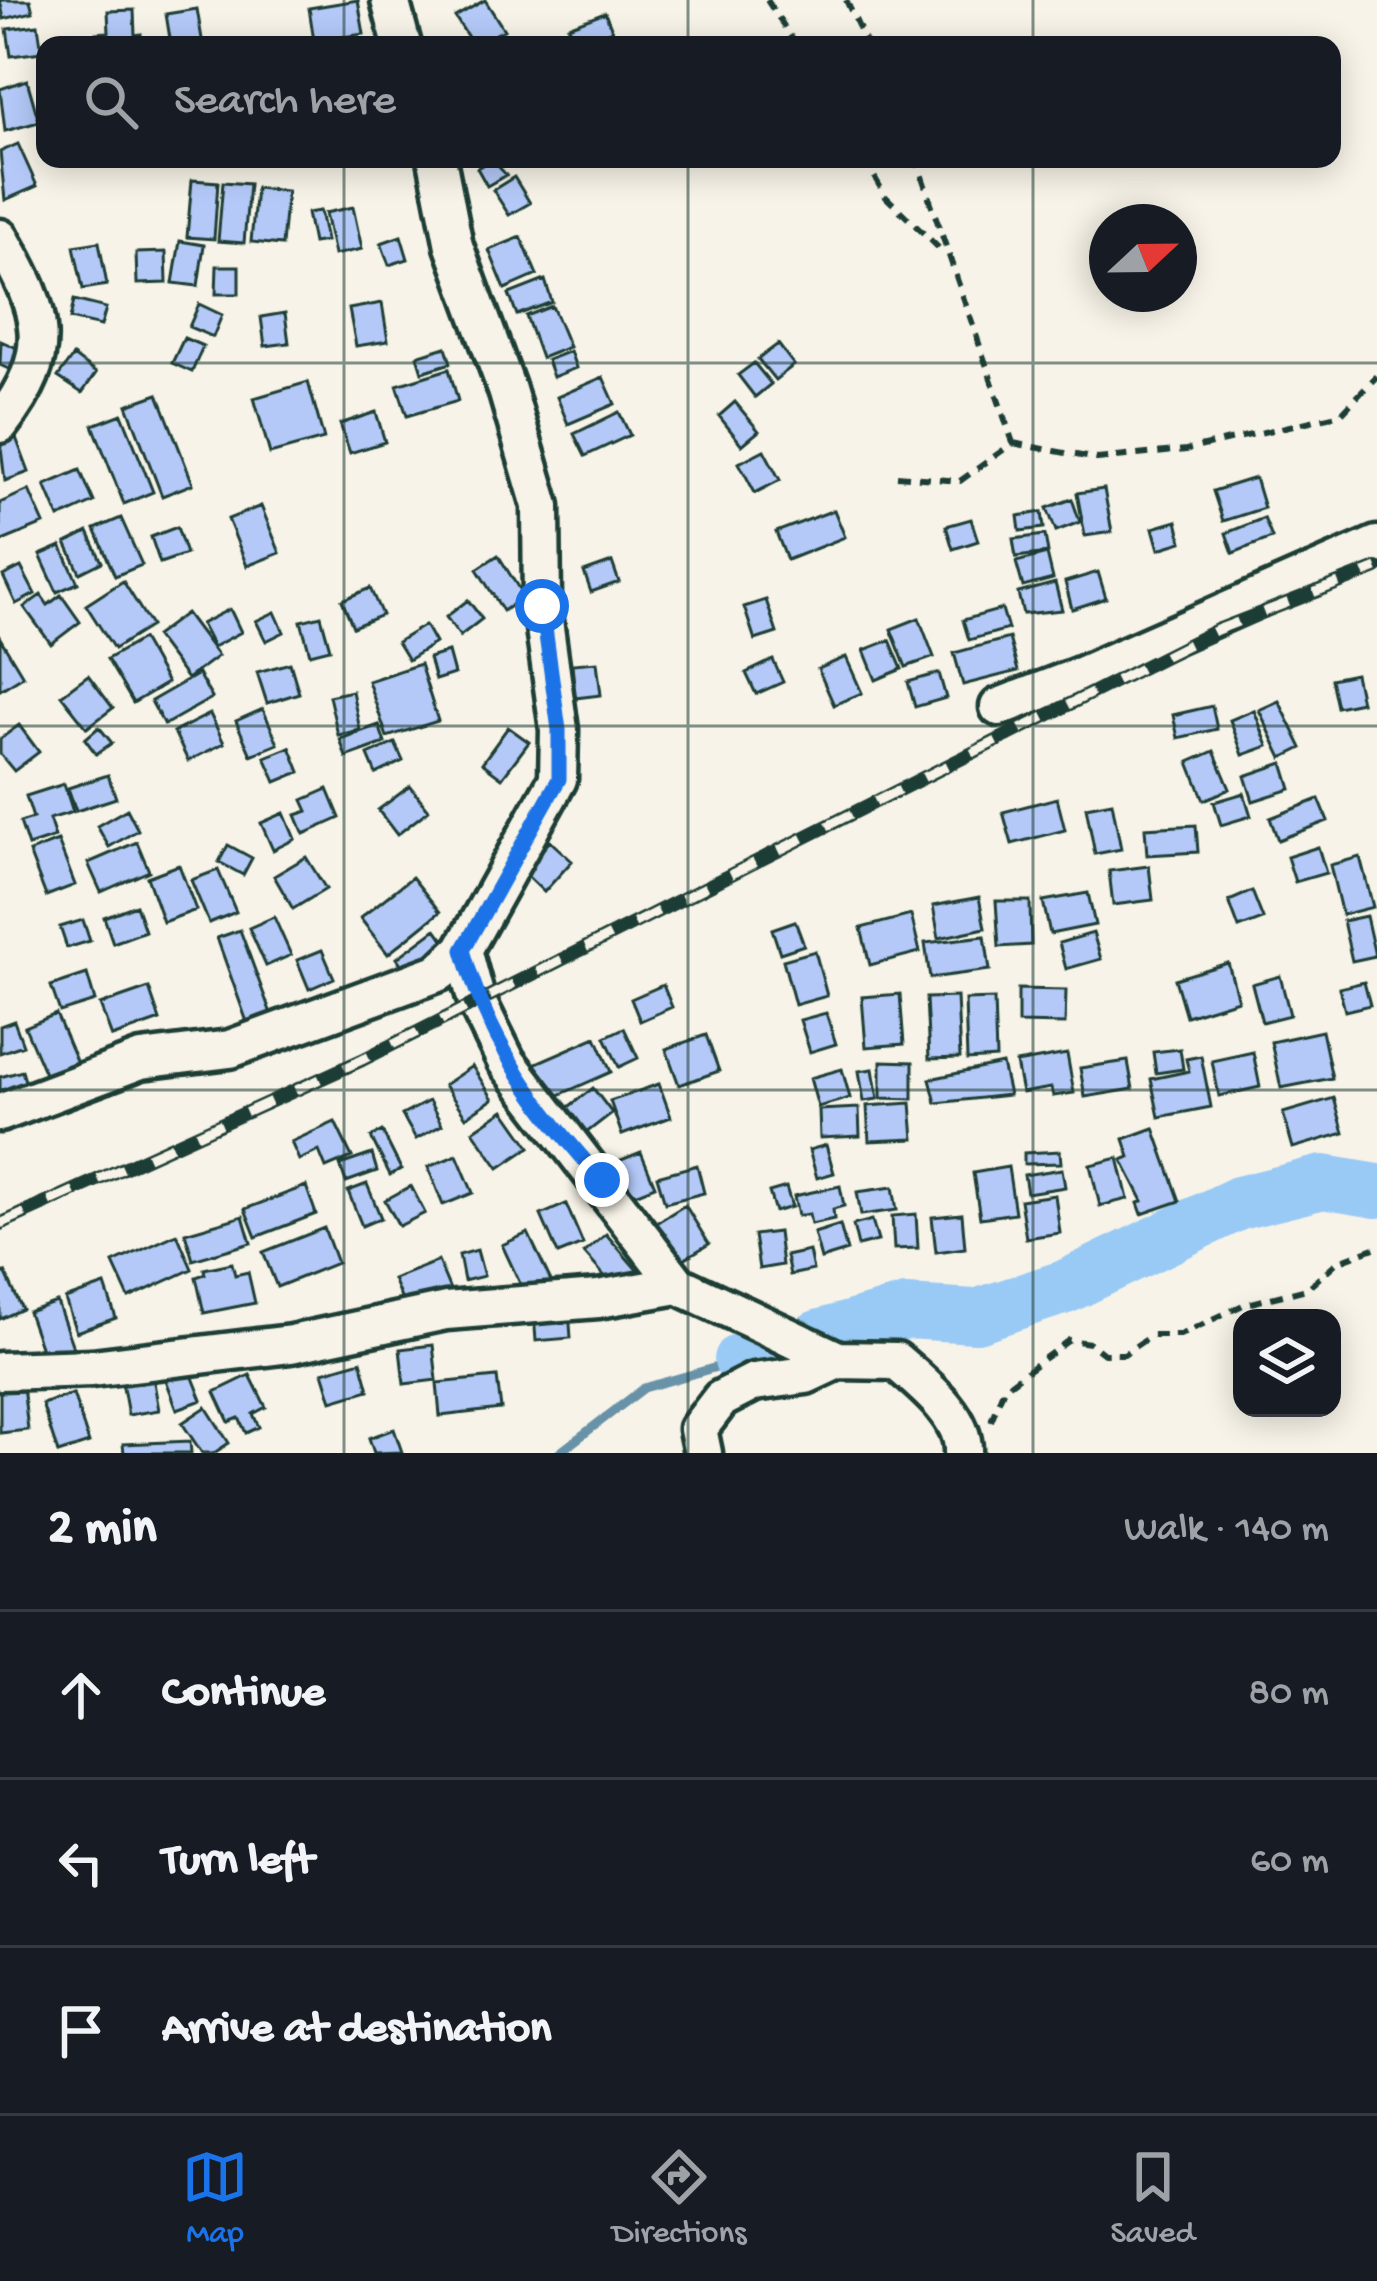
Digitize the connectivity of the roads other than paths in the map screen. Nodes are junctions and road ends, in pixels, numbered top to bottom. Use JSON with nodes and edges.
{"nodes":[{"id":1,"x":390,"y":0,"type":"edge"},
{"id":2,"x":400,"y":36,"type":"edge"},
{"id":3,"x":439,"y":168,"type":"edge"},
{"id":4,"x":0,"y":238,"type":"edge"},
{"id":5,"x":0,"y":424,"type":"edge"},
{"id":6,"x":1377,"y":544,"type":"edge"},
{"id":7,"x":999,"y":706,"type":"dead end"},
{"id":8,"x":463,"y":950,"type":"junction"},
{"id":9,"x":0,"y":1113,"type":"edge"},
{"id":10,"x":678,"y":1285,"type":"junction"},
{"id":11,"x":838,"y":1360,"type":"junction"},
{"id":12,"x":0,"y":1371,"type":"edge"},
{"id":13,"x":976,"y":1442,"type":"edge"},
{"id":14,"x":703,"y":1453,"type":"edge"}],
"edges":[{"from":1,"to":2,"type":"street"},
{"from":3,"to":8,"type":"street"},
{"from":4,"to":5,"type":"street"},
{"from":6,"to":7,"type":"street"},
{"from":8,"to":9,"type":"street"},
{"from":8,"to":10,"type":"street"},
{"from":10,"to":11,"type":"street"},
{"from":10,"to":12,"type":"street"},
{"from":11,"to":13,"type":"street"},
{"from":11,"to":14,"type":"street"}]}
